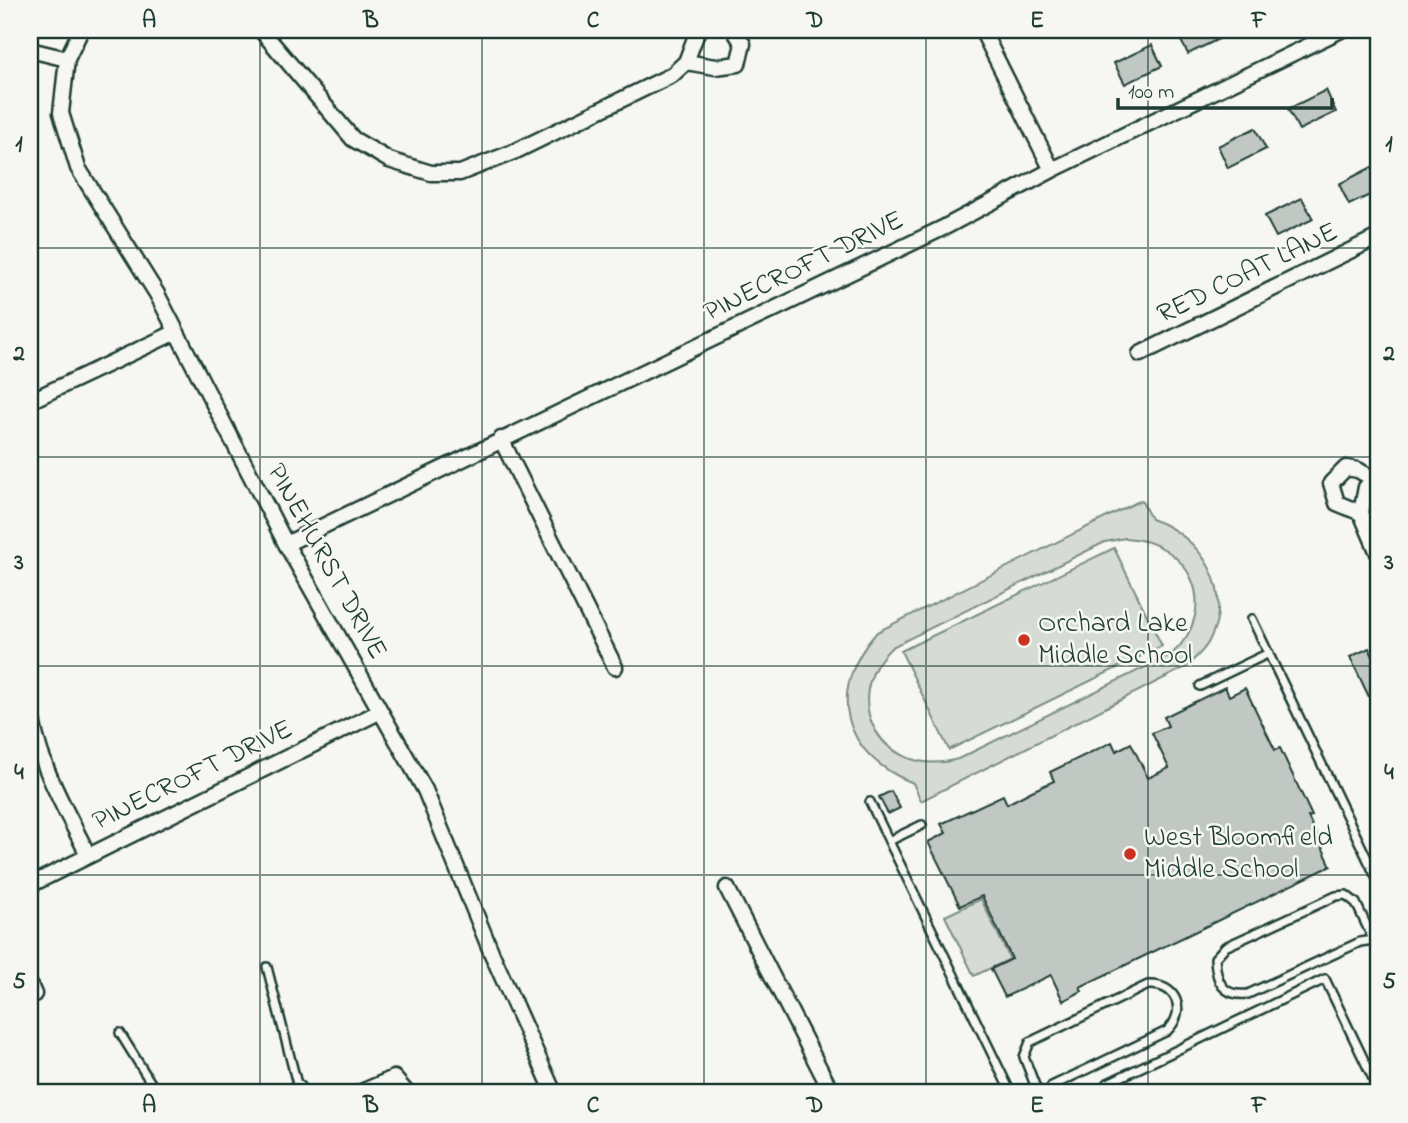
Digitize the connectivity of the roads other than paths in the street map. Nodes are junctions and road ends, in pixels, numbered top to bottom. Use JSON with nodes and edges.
{"nodes":[{"id":1,"x":81,"y":30,"type":"edge"},
{"id":2,"x":261,"y":30,"type":"edge"},
{"id":3,"x":698,"y":30,"type":"edge"},
{"id":4,"x":734,"y":30,"type":"edge"},
{"id":5,"x":982,"y":30,"type":"edge"},
{"id":6,"x":1341,"y":30,"type":"edge"},
{"id":7,"x":30,"y":50,"type":"edge"},
{"id":8,"x":67,"y":59,"type":"junction"},
{"id":9,"x":686,"y":62,"type":"junction"},
{"id":10,"x":1052,"y":170,"type":"junction"},
{"id":11,"x":1378,"y":237,"type":"edge"},
{"id":12,"x":176,"y":332,"type":"junction"},
{"id":13,"x":1140,"y":354,"type":"dead end"},
{"id":14,"x":30,"y":401,"type":"edge"},
{"id":15,"x":501,"y":439,"type":"junction"},
{"id":16,"x":1377,"y":479,"type":"edge"},
{"id":17,"x":1361,"y":513,"type":"junction"},
{"id":18,"x":286,"y":544,"type":"junction"},
{"id":19,"x":1378,"y":554,"type":"edge"},
{"id":20,"x":1252,"y":619,"type":"dead end"},
{"id":21,"x":1269,"y":653,"type":"junction"},
{"id":22,"x":615,"y":667,"type":"dead end"},
{"id":23,"x":1200,"y":686,"type":"dead end"},
{"id":24,"x":30,"y":704,"type":"edge"},
{"id":25,"x":379,"y":712,"type":"junction"},
{"id":26,"x":870,"y":802,"type":"dead end"},
{"id":27,"x":922,"y":825,"type":"dead end"},
{"id":28,"x":889,"y":841,"type":"junction"},
{"id":29,"x":88,"y":855,"type":"junction"},
{"id":30,"x":1378,"y":881,"type":"edge"},
{"id":31,"x":30,"y":886,"type":"edge"},
{"id":32,"x":727,"y":888,"type":"dead end"},
{"id":33,"x":1374,"y":940,"type":"junction"},
{"id":34,"x":1378,"y":950,"type":"edge"},
{"id":35,"x":267,"y":967,"type":"dead end"},
{"id":36,"x":120,"y":1033,"type":"dead end"},
{"id":37,"x":1378,"y":1089,"type":"edge"},
{"id":38,"x":294,"y":1091,"type":"edge"},
{"id":39,"x":153,"y":1093,"type":"edge"},
{"id":40,"x":359,"y":1093,"type":"edge"},
{"id":41,"x":407,"y":1093,"type":"edge"},
{"id":42,"x":554,"y":1093,"type":"edge"},
{"id":43,"x":832,"y":1093,"type":"edge"},
{"id":44,"x":1010,"y":1093,"type":"edge"},
{"id":45,"x":1038,"y":1093,"type":"edge"},
{"id":46,"x":1047,"y":1093,"type":"edge"},
{"id":47,"x":1111,"y":1093,"type":"edge"}],
"edges":[{"from":1,"to":8,"type":"street","name":"PINEHURST DRIVE"},
{"from":2,"to":9,"type":"street"},
{"from":3,"to":9,"type":"street"},
{"from":4,"to":9,"type":"street"},
{"from":5,"to":10,"type":"street"},
{"from":6,"to":10,"type":"street","name":"PINECROFT DRIVE"},
{"from":7,"to":8,"type":"street"},
{"from":8,"to":12,"type":"street","name":"PINEHURST DRIVE"},
{"from":10,"to":15,"type":"street","name":"PINECROFT DRIVE"},
{"from":11,"to":13,"type":"street","name":"RED COAT LANE"},
{"from":12,"to":14,"type":"street"},
{"from":12,"to":18,"type":"street","name":"PINEHURST DRIVE"},
{"from":15,"to":18,"type":"street","name":"PINECROFT DRIVE"},
{"from":15,"to":22,"type":"street"},
{"from":16,"to":17,"type":"street"},
{"from":16,"to":17,"type":"street"},
{"from":17,"to":19,"type":"street"},
{"from":18,"to":25,"type":"street","name":"PINEHURST DRIVE"},
{"from":20,"to":21,"type":"lane"},
{"from":21,"to":23,"type":"lane"},
{"from":21,"to":30,"type":"lane"},
{"from":24,"to":29,"type":"street"},
{"from":25,"to":29,"type":"street","name":"PINECROFT DRIVE"},
{"from":25,"to":42,"type":"street","name":"PINEHURST DRIVE"},
{"from":26,"to":28,"type":"lane"},
{"from":27,"to":28,"type":"lane"},
{"from":28,"to":44,"type":"lane"},
{"from":29,"to":31,"type":"street","name":"PINECROFT DRIVE"},
{"from":32,"to":43,"type":"street"},
{"from":33,"to":33,"type":"lane"},
{"from":33,"to":34,"type":"lane"},
{"from":35,"to":38,"type":"lane"},
{"from":36,"to":39,"type":"lane"},
{"from":37,"to":47,"type":"lane"},
{"from":40,"to":41,"type":"street"},
{"from":45,"to":46,"type":"lane"}]}
